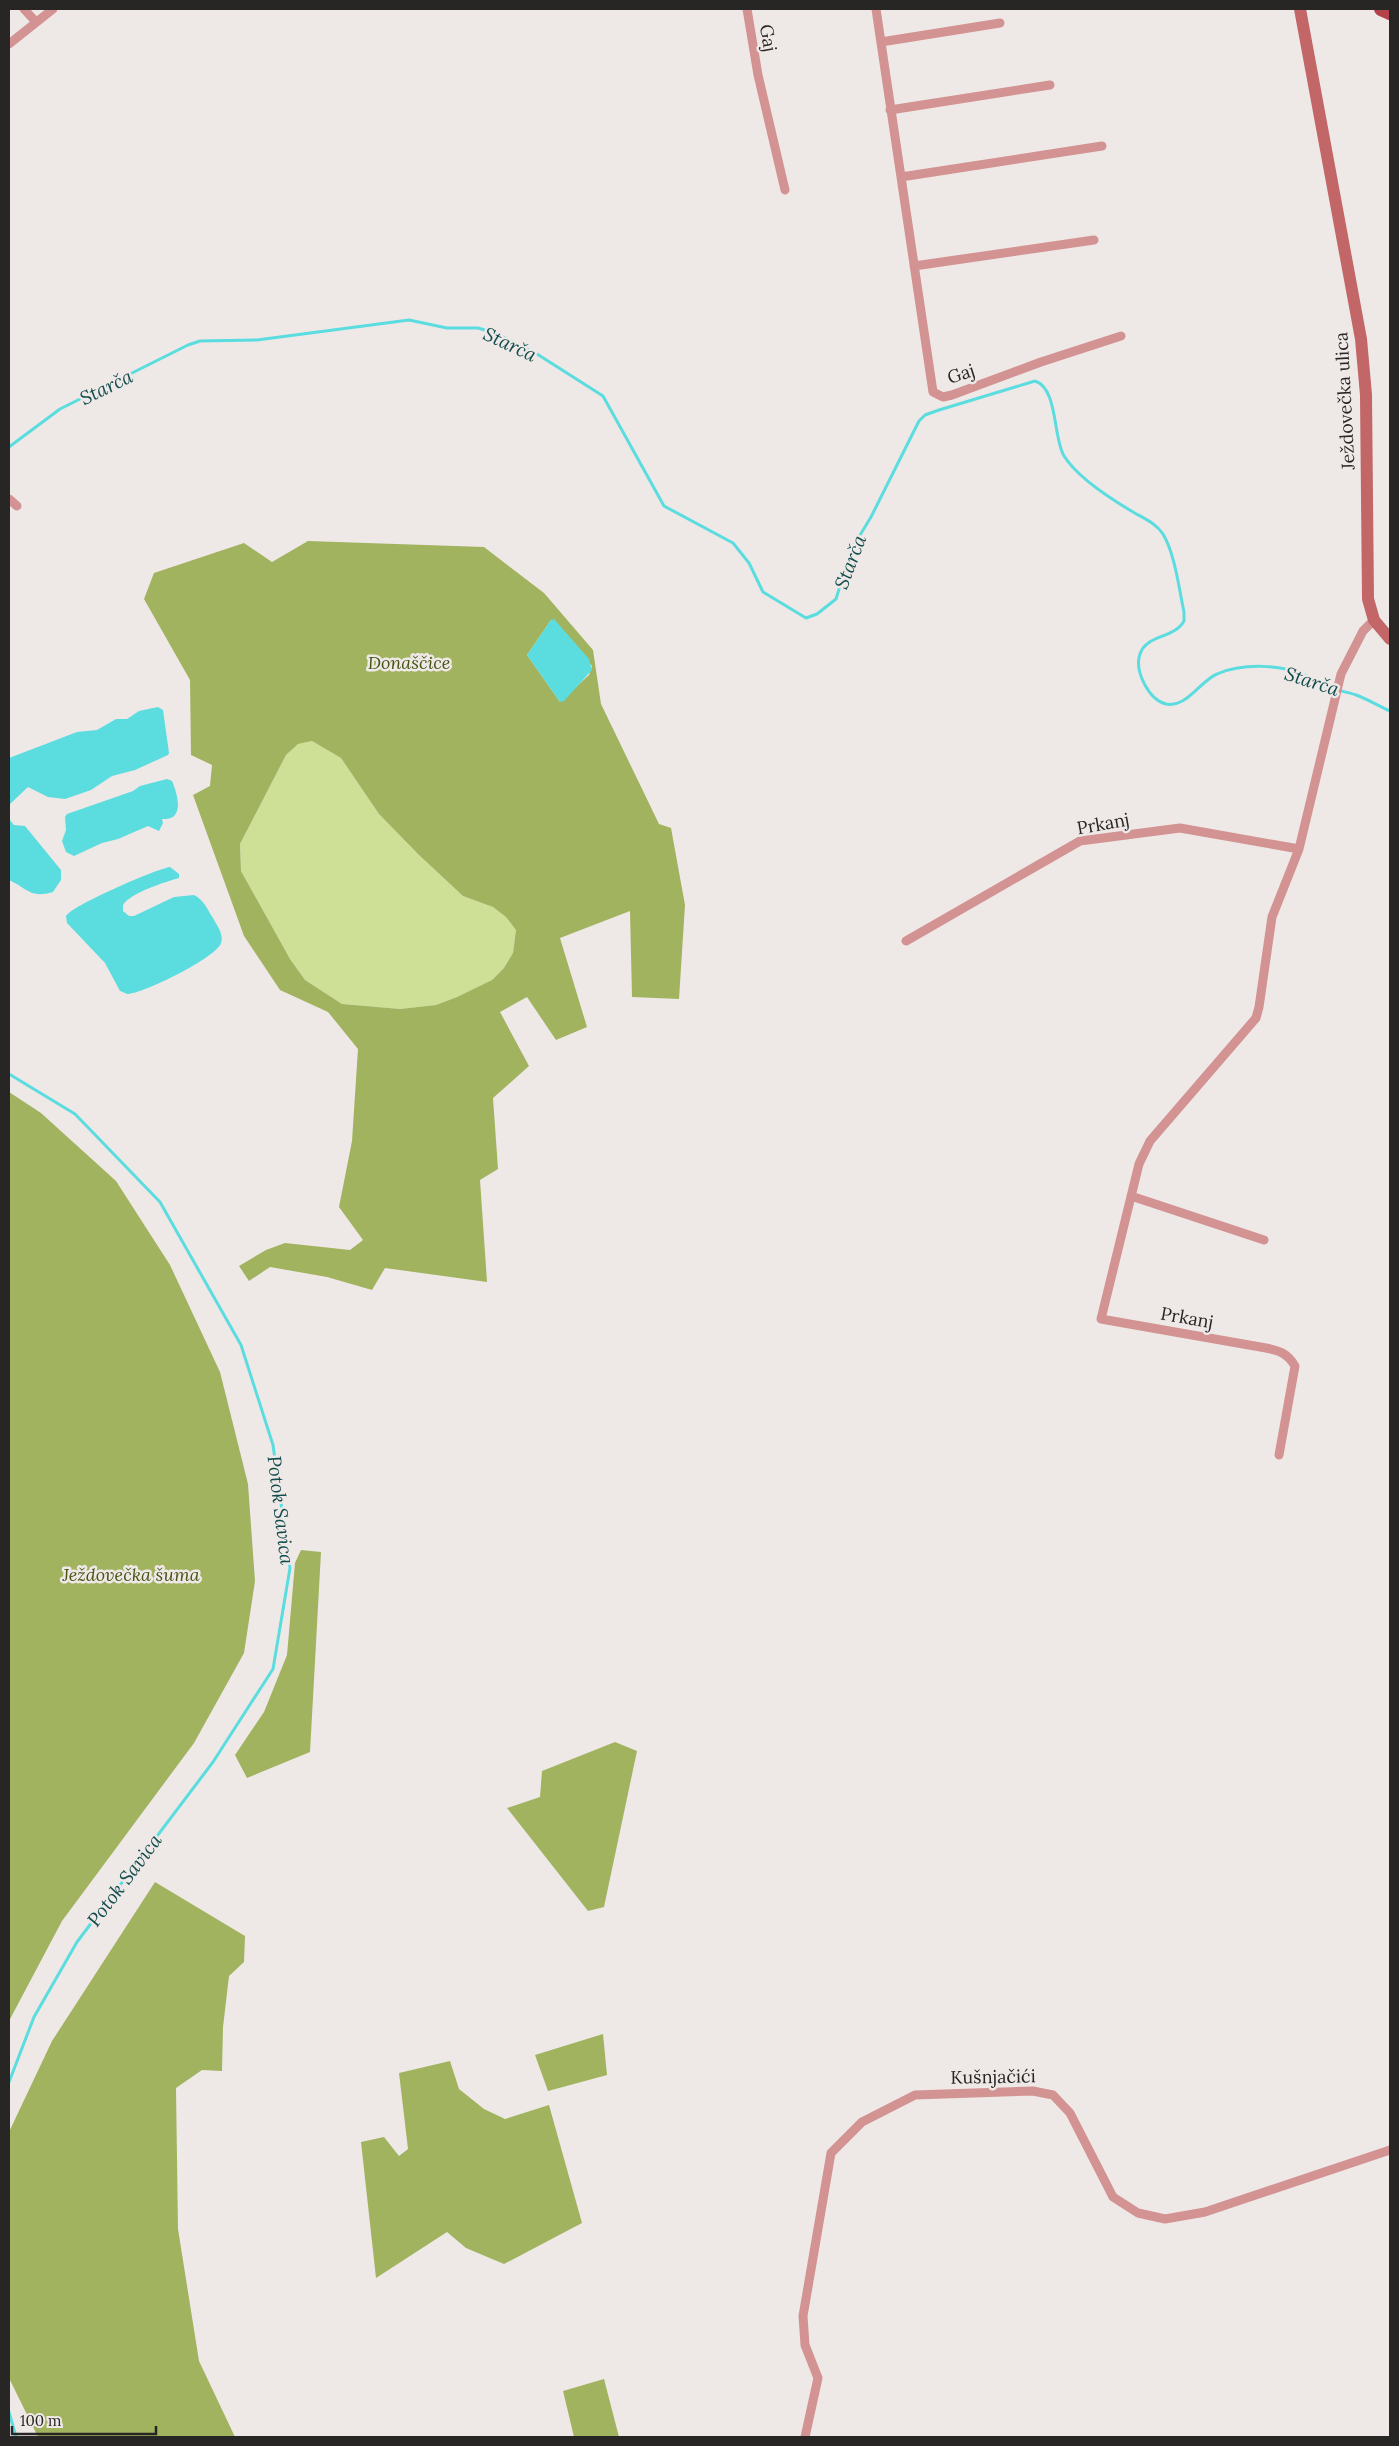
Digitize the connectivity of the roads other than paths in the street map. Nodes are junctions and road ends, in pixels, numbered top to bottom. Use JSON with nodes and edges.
{"nodes":[{"id":1,"x":24,"y":9,"type":"edge"},
{"id":2,"x":53,"y":9,"type":"edge"},
{"id":3,"x":747,"y":9,"type":"edge"},
{"id":4,"x":876,"y":9,"type":"edge"},
{"id":5,"x":1300,"y":9,"type":"edge"},
{"id":6,"x":1381,"y":9,"type":"edge"},
{"id":7,"x":1390,"y":13,"type":"edge"},
{"id":8,"x":36,"y":22,"type":"junction"},
{"id":9,"x":1000,"y":23,"type":"dead end"},
{"id":10,"x":881,"y":42,"type":"junction"},
{"id":11,"x":9,"y":44,"type":"edge"},
{"id":12,"x":1050,"y":85,"type":"dead end"},
{"id":13,"x":890,"y":110,"type":"junction"},
{"id":14,"x":1102,"y":146,"type":"dead end"},
{"id":15,"x":901,"y":177,"type":"junction"},
{"id":16,"x":785,"y":190,"type":"dead end"},
{"id":17,"x":1094,"y":240,"type":"dead end"},
{"id":18,"x":914,"y":266,"type":"junction"},
{"id":19,"x":1121,"y":336,"type":"dead end"},
{"id":20,"x":9,"y":499,"type":"edge"},
{"id":21,"x":17,"y":506,"type":"dead end"},
{"id":22,"x":1374,"y":620,"type":"junction"},
{"id":23,"x":1390,"y":639,"type":"edge"},
{"id":24,"x":1299,"y":849,"type":"junction"},
{"id":25,"x":906,"y":941,"type":"dead end"},
{"id":26,"x":1131,"y":1196,"type":"junction"},
{"id":27,"x":1264,"y":1240,"type":"dead end"},
{"id":28,"x":1280,"y":1455,"type":"dead end"},
{"id":29,"x":1390,"y":2150,"type":"edge"},
{"id":30,"x":805,"y":2437,"type":"edge"}],
"edges":[{"from":1,"to":8,"type":"street"},
{"from":2,"to":8,"type":"street"},
{"from":3,"to":16,"type":"street","name":"Gaj"},
{"from":4,"to":10,"type":"street","name":"Gaj"},
{"from":5,"to":22,"type":"main road","name":"Ježdovečka ulica"},
{"from":6,"to":7,"type":"main road"},
{"from":8,"to":11,"type":"street"},
{"from":9,"to":10,"type":"street"},
{"from":10,"to":13,"type":"street","name":"Gaj"},
{"from":12,"to":13,"type":"street"},
{"from":13,"to":15,"type":"street","name":"Gaj"},
{"from":14,"to":15,"type":"street"},
{"from":15,"to":18,"type":"street","name":"Gaj"},
{"from":17,"to":18,"type":"street"},
{"from":18,"to":19,"type":"street","name":"Gaj"},
{"from":20,"to":21,"type":"street"},
{"from":22,"to":23,"type":"main road","name":"Ježdovečka ulica"},
{"from":22,"to":24,"type":"street","name":"Prkanj"},
{"from":24,"to":25,"type":"street","name":"Prkanj"},
{"from":24,"to":26,"type":"street","name":"Prkanj"},
{"from":26,"to":27,"type":"street"},
{"from":26,"to":28,"type":"street","name":"Prkanj"},
{"from":29,"to":30,"type":"street","name":"Kušnjačići"}]}
